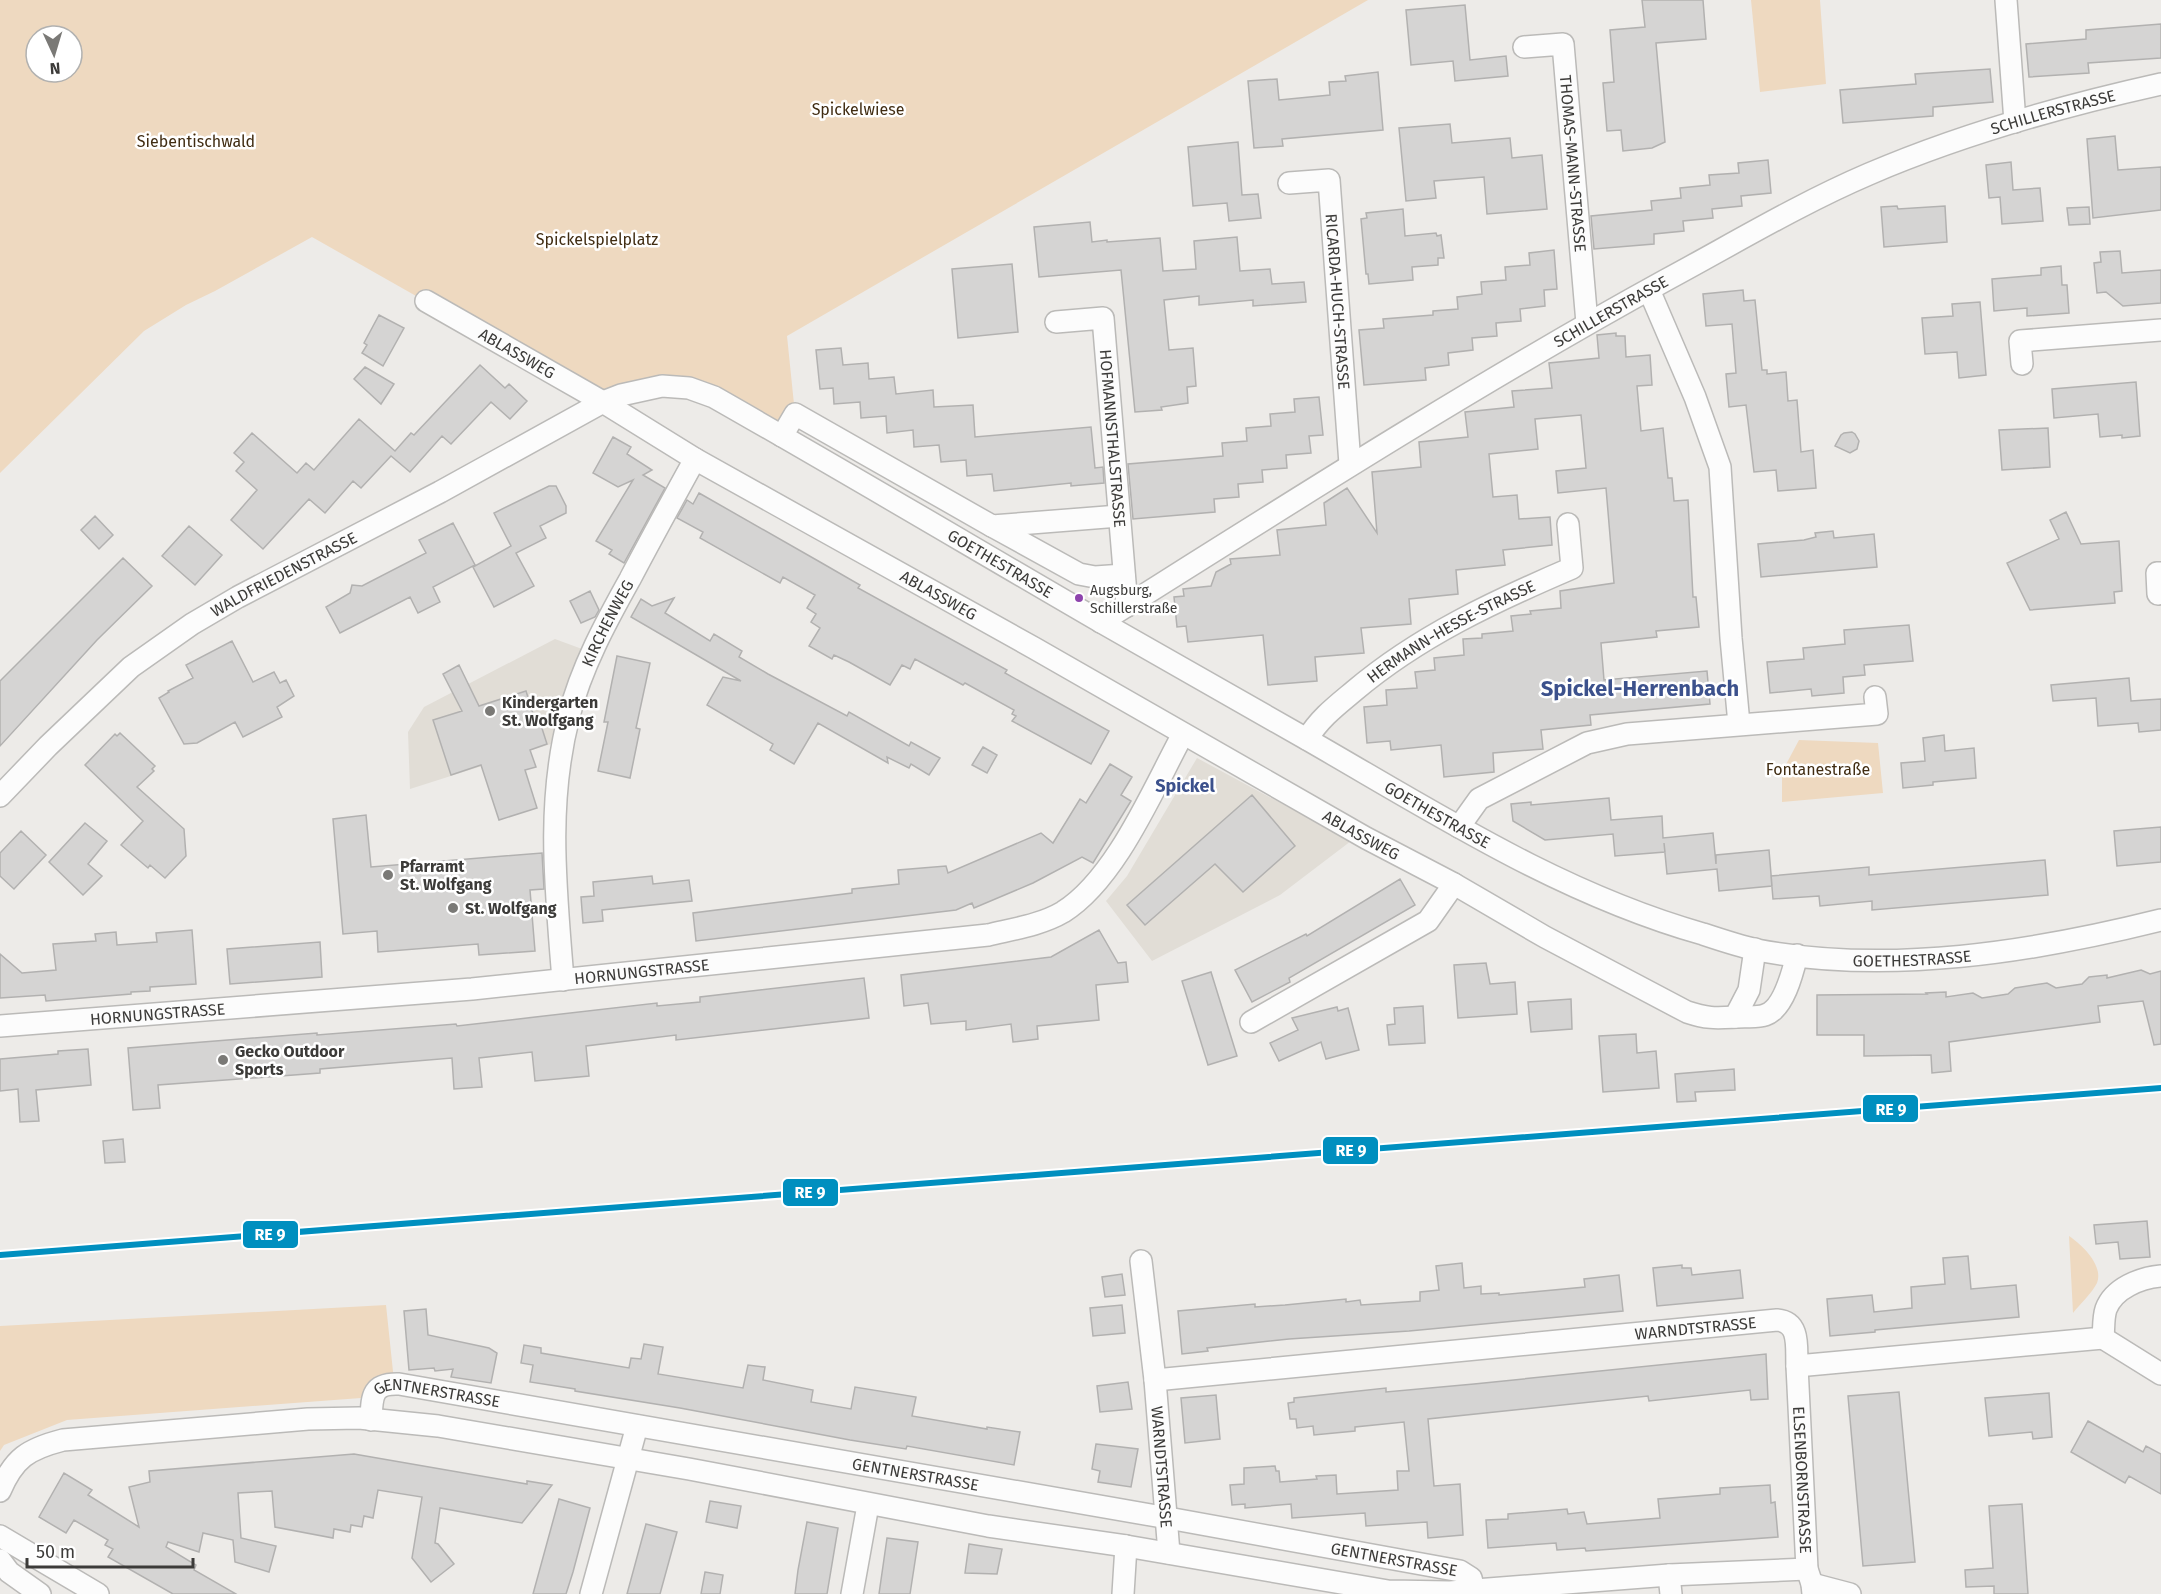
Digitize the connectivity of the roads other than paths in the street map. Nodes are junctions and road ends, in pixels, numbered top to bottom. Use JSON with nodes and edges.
{"nodes":[{"id":1,"x":2006,"y":0,"type":"edge"},
{"id":2,"x":1524,"y":47,"type":"dead end"},
{"id":3,"x":2161,"y":84,"type":"edge"},
{"id":4,"x":2015,"y":122,"type":"junction"},
{"id":5,"x":1289,"y":183,"type":"dead end"},
{"id":6,"x":1649,"y":290,"type":"junction"},
{"id":7,"x":426,"y":301,"type":"dead end"},
{"id":8,"x":1056,"y":322,"type":"dead end"},
{"id":9,"x":1587,"y":323,"type":"junction"},
{"id":10,"x":2161,"y":330,"type":"edge"},
{"id":11,"x":2022,"y":364,"type":"dead end"},
{"id":12,"x":603,"y":402,"type":"junction"},
{"id":13,"x":783,"y":436,"type":"junction"},
{"id":14,"x":695,"y":459,"type":"junction"},
{"id":15,"x":1350,"y":464,"type":"junction"},
{"id":16,"x":1119,"y":516,"type":"junction"},
{"id":17,"x":1568,"y":525,"type":"dead end"},
{"id":18,"x":992,"y":526,"type":"junction"},
{"id":19,"x":2161,"y":573,"type":"edge"},
{"id":20,"x":1124,"y":575,"type":"junction"},
{"id":21,"x":2158,"y":594,"type":"dead end"},
{"id":22,"x":1127,"y":606,"type":"junction"},
{"id":23,"x":1101,"y":622,"type":"junction"},
{"id":24,"x":1875,"y":697,"type":"dead end"},
{"id":25,"x":1739,"y":724,"type":"junction"},
{"id":26,"x":1183,"y":735,"type":"junction"},
{"id":27,"x":1307,"y":739,"type":"junction"},
{"id":28,"x":0,"y":796,"type":"edge"},
{"id":29,"x":1459,"y":827,"type":"junction"},
{"id":30,"x":1454,"y":884,"type":"junction"},
{"id":31,"x":2161,"y":920,"type":"edge"},
{"id":32,"x":1755,"y":950,"type":"junction"},
{"id":33,"x":1797,"y":955,"type":"junction"},
{"id":34,"x":563,"y":980,"type":"junction"},
{"id":35,"x":1735,"y":1017,"type":"junction"},
{"id":36,"x":1251,"y":1022,"type":"dead end"},
{"id":37,"x":0,"y":1026,"type":"edge"},
{"id":38,"x":1141,"y":1261,"type":"dead end"},
{"id":39,"x":2161,"y":1276,"type":"edge"},
{"id":40,"x":2103,"y":1338,"type":"junction"},
{"id":41,"x":1797,"y":1366,"type":"junction"},
{"id":42,"x":2161,"y":1374,"type":"edge"},
{"id":43,"x":1155,"y":1380,"type":"junction"},
{"id":44,"x":371,"y":1420,"type":"junction"},
{"id":45,"x":637,"y":1426,"type":"junction"},
{"id":46,"x":629,"y":1459,"type":"junction"},
{"id":47,"x":0,"y":1491,"type":"edge"},
{"id":48,"x":868,"y":1505,"type":"junction"},
{"id":49,"x":1168,"y":1518,"type":"junction"},
{"id":50,"x":0,"y":1536,"type":"edge"},
{"id":51,"x":1126,"y":1546,"type":"junction"},
{"id":52,"x":1170,"y":1553,"type":"junction"},
{"id":53,"x":3,"y":1567,"type":"edge"},
{"id":54,"x":1810,"y":1582,"type":"edge"},
{"id":55,"x":1670,"y":1585,"type":"edge"},
{"id":56,"x":1474,"y":1590,"type":"junction"},
{"id":57,"x":40,"y":1594,"type":"edge"},
{"id":58,"x":98,"y":1594,"type":"edge"},
{"id":59,"x":591,"y":1594,"type":"edge"},
{"id":60,"x":852,"y":1594,"type":"edge"},
{"id":61,"x":1123,"y":1594,"type":"edge"},
{"id":62,"x":1850,"y":1594,"type":"edge"}],
"edges":[{"from":1,"to":4,"type":"street"},
{"from":2,"to":9,"type":"street","name":"THOMAS-MANN-STRASSE"},
{"from":3,"to":4,"type":"street","name":"SCHILLERSTRASSE"},
{"from":4,"to":6,"type":"street","name":"SCHILLERSTRASSE"},
{"from":5,"to":15,"type":"street","name":"RICARDA-HUCH-STRASSE"},
{"from":6,"to":9,"type":"street","name":"SCHILLERSTRASSE"},
{"from":6,"to":25,"type":"street"},
{"from":7,"to":12,"type":"street","name":"ABLASSWEG"},
{"from":8,"to":16,"type":"street","name":"HOFMANNSTHALSTRASSE"},
{"from":9,"to":15,"type":"street","name":"SCHILLERSTRASSE"},
{"from":10,"to":11,"type":"street"},
{"from":12,"to":13,"type":"street","name":"GOETHESTRASSE"},
{"from":12,"to":14,"type":"street","name":"ABLASSWEG"},
{"from":12,"to":28,"type":"street","name":"WALDFRIEDENSTRASSE"},
{"from":13,"to":18,"type":"street","name":"GOETHESTRASSE"},
{"from":13,"to":23,"type":"street","name":"GOETHESTRASSE"},
{"from":14,"to":26,"type":"street","name":"ABLASSWEG"},
{"from":14,"to":34,"type":"street","name":"KIRCHENWEG"},
{"from":15,"to":22,"type":"street","name":"SCHILLERSTRASSE"},
{"from":16,"to":18,"type":"street","name":"GOETHESTRASSE"},
{"from":16,"to":20,"type":"street","name":"HOFMANNSTHALSTRASSE"},
{"from":17,"to":27,"type":"street","name":"HERMANN-HESSE-STRASSE"},
{"from":18,"to":20,"type":"street","name":"GOETHESTRASSE"},
{"from":19,"to":21,"type":"street"},
{"from":20,"to":22,"type":"street","name":"HOFMANNSTHALSTRASSE"},
{"from":22,"to":23,"type":"street","name":"SCHILLERSTRASSE"},
{"from":23,"to":27,"type":"street","name":"GOETHESTRASSE"},
{"from":24,"to":25,"type":"street"},
{"from":25,"to":29,"type":"street"},
{"from":26,"to":30,"type":"street","name":"ABLASSWEG"},
{"from":26,"to":34,"type":"street","name":"HORNUNGSTRASSE"},
{"from":27,"to":29,"type":"street","name":"GOETHESTRASSE"},
{"from":29,"to":32,"type":"street","name":"GOETHESTRASSE"},
{"from":30,"to":35,"type":"street","name":"ABLASSWEG"},
{"from":30,"to":36,"type":"street"},
{"from":31,"to":33,"type":"street","name":"GOETHESTRASSE"},
{"from":32,"to":33,"type":"street","name":"GOETHESTRASSE"},
{"from":32,"to":35,"type":"street"},
{"from":33,"to":35,"type":"street","name":"ABLASSWEG"},
{"from":34,"to":37,"type":"street","name":"HORNUNGSTRASSE"},
{"from":38,"to":43,"type":"street","name":"WARNDTSTRASSE"},
{"from":39,"to":40,"type":"street"},
{"from":40,"to":41,"type":"street"},
{"from":40,"to":42,"type":"street"},
{"from":41,"to":43,"type":"street","name":"WARNDTSTRASSE"},
{"from":41,"to":54,"type":"street","name":"ELSENBORNSTRASSE"},
{"from":43,"to":49,"type":"street","name":"WARNDTSTRASSE"},
{"from":44,"to":45,"type":"street","name":"GENTNERSTRASSE"},
{"from":44,"to":46,"type":"street","name":"GENTNERSTRASSE"},
{"from":44,"to":47,"type":"street","name":"GENTNERSTRASSE"},
{"from":45,"to":46,"type":"street"},
{"from":45,"to":49,"type":"street","name":"GENTNERSTRASSE"},
{"from":46,"to":48,"type":"street","name":"GENTNERSTRASSE"},
{"from":46,"to":59,"type":"street"},
{"from":48,"to":51,"type":"street","name":"GENTNERSTRASSE"},
{"from":48,"to":60,"type":"street"},
{"from":49,"to":52,"type":"street","name":"WARNDTSTRASSE"},
{"from":49,"to":56,"type":"street","name":"GENTNERSTRASSE"},
{"from":50,"to":58,"type":"street"},
{"from":51,"to":52,"type":"street","name":"GENTNERSTRASSE"},
{"from":51,"to":61,"type":"street"},
{"from":52,"to":56,"type":"street","name":"GENTNERSTRASSE"},
{"from":53,"to":57,"type":"street"},
{"from":54,"to":55,"type":"street","name":"GENTNERSTRASSE"},
{"from":54,"to":62,"type":"street","name":"GENTNERSTRASSE"},
{"from":55,"to":56,"type":"street","name":"GENTNERSTRASSE"}]}
